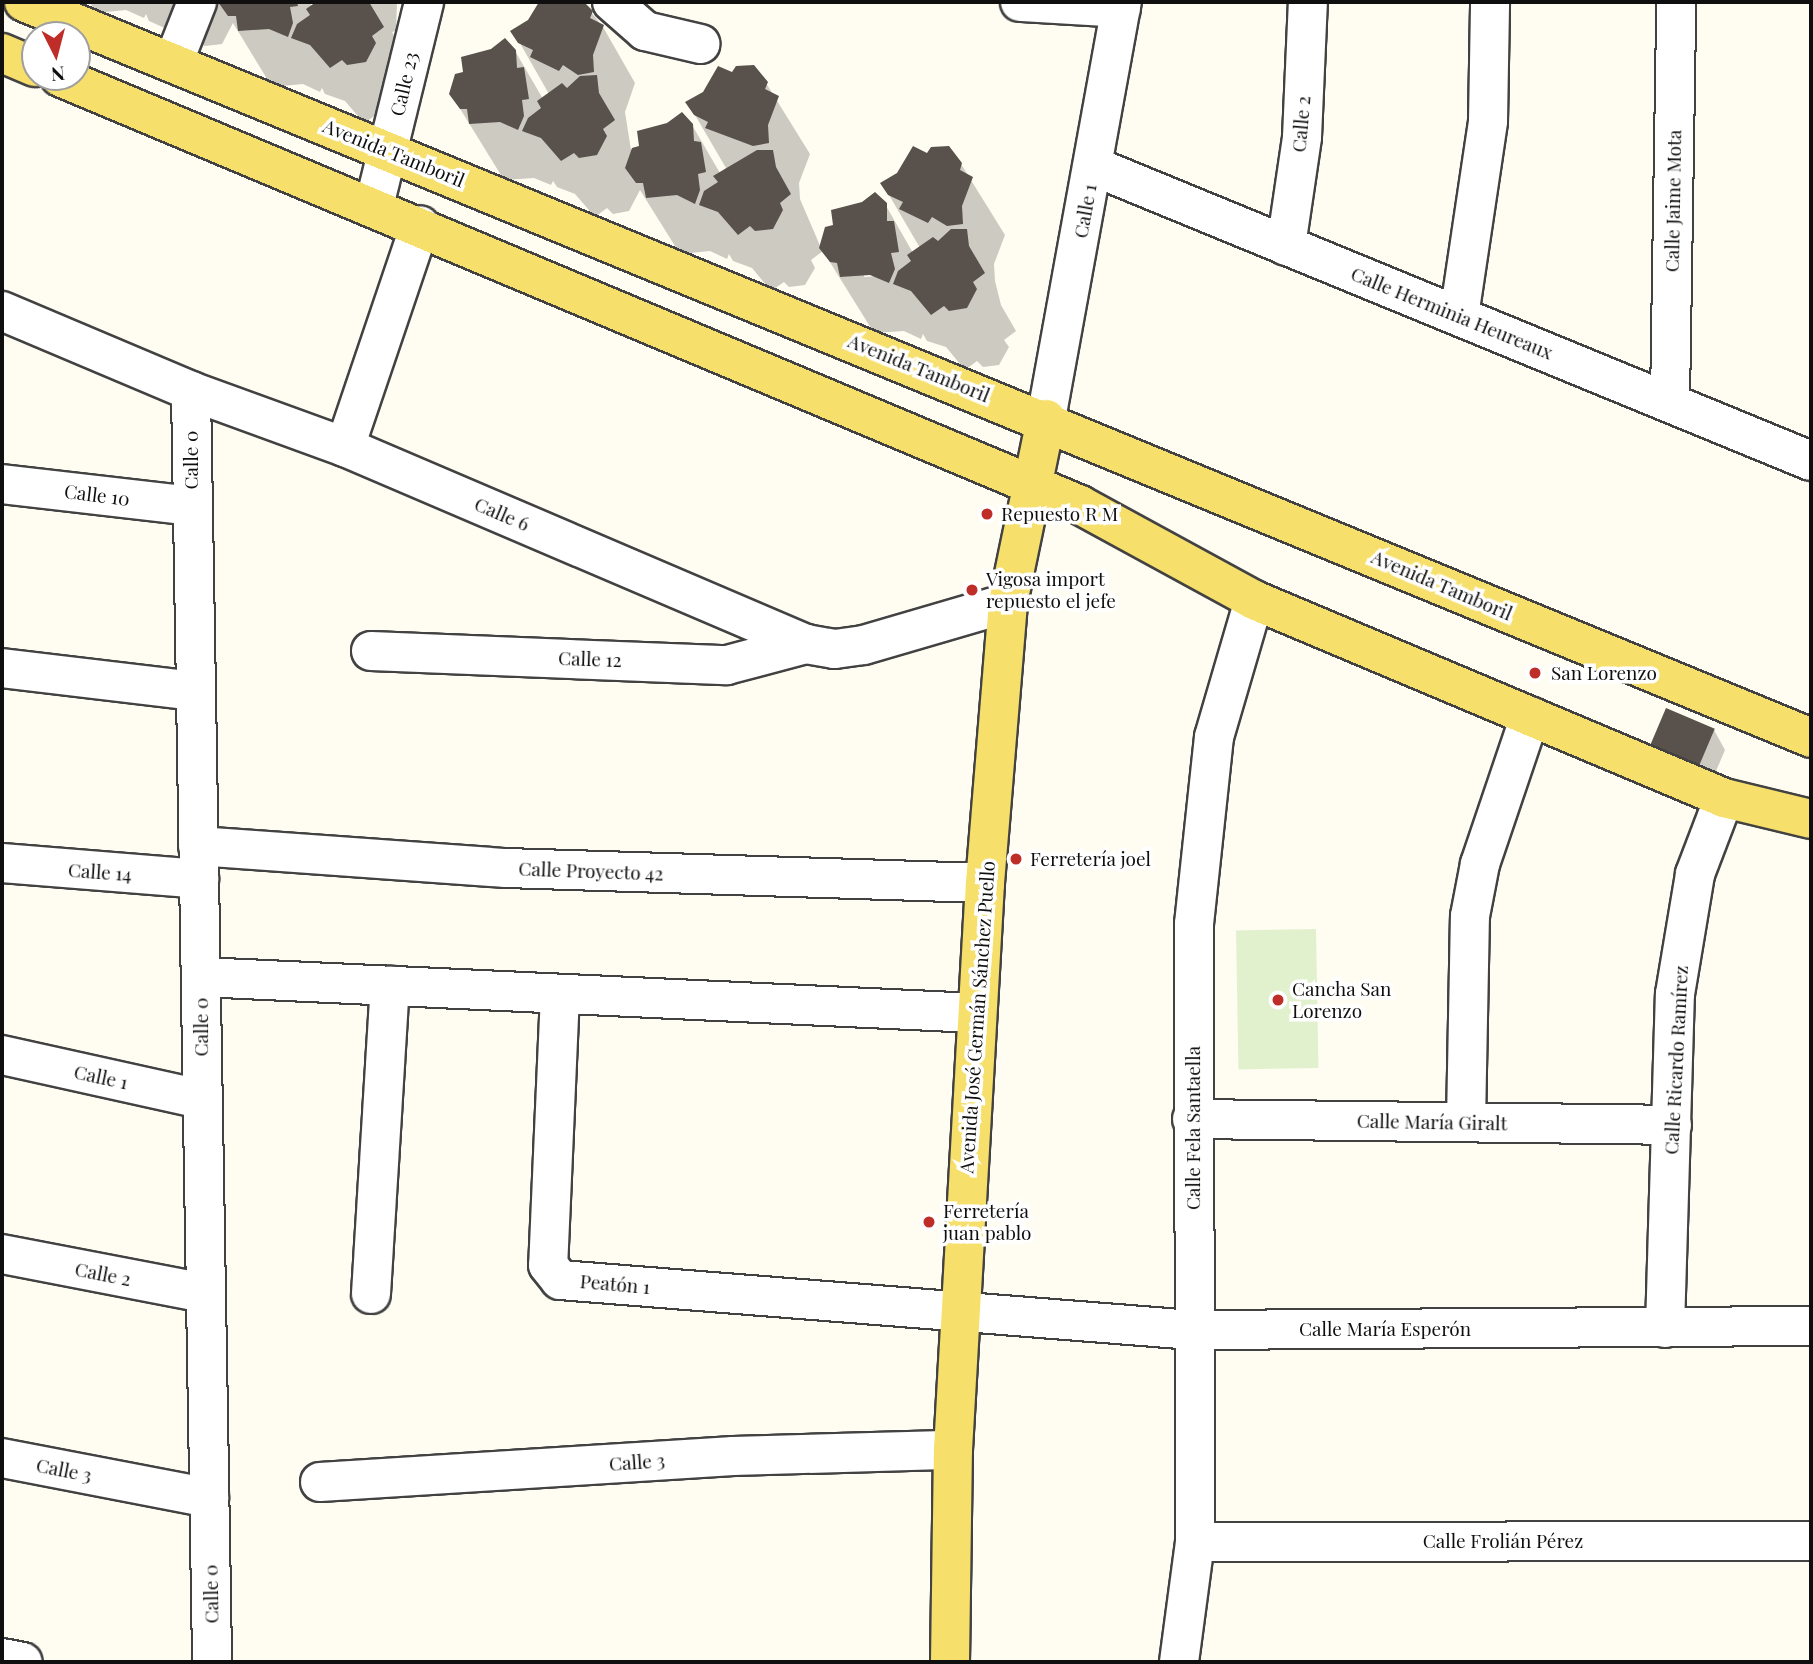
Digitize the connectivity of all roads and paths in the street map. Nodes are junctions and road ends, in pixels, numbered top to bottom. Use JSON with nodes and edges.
{"nodes":[{"id":1,"x":24,"y":2,"type":"edge"},
{"id":2,"x":197,"y":2,"type":"edge"},
{"id":3,"x":424,"y":2,"type":"edge"},
{"id":4,"x":612,"y":2,"type":"edge"},
{"id":5,"x":1020,"y":2,"type":"edge"},
{"id":6,"x":1308,"y":2,"type":"edge"},
{"id":7,"x":1490,"y":2,"type":"edge"},
{"id":8,"x":1676,"y":2,"type":"edge"},
{"id":9,"x":1121,"y":5,"type":"edge"},
{"id":10,"x":701,"y":44,"type":"dead end"},
{"id":11,"x":2,"y":53,"type":"edge"},
{"id":12,"x":21,"y":61,"type":"edge"},
{"id":13,"x":173,"y":63,"type":"junction"},
{"id":14,"x":91,"y":90,"type":"edge"},
{"id":15,"x":388,"y":151,"type":"junction"},
{"id":16,"x":1093,"y":166,"type":"junction"},
{"id":17,"x":373,"y":206,"type":"junction"},
{"id":18,"x":420,"y":225,"type":"junction"},
{"id":19,"x":1286,"y":246,"type":"junction"},
{"id":20,"x":2,"y":311,"type":"edge"},
{"id":21,"x":1459,"y":316,"type":"junction"},
{"id":22,"x":191,"y":391,"type":"junction"},
{"id":23,"x":1670,"y":401,"type":"junction"},
{"id":24,"x":1046,"y":419,"type":"junction"},
{"id":25,"x":345,"y":447,"type":"junction"},
{"id":26,"x":1811,"y":461,"type":"edge"},
{"id":27,"x":2,"y":484,"type":"edge"},
{"id":28,"x":1033,"y":485,"type":"junction"},
{"id":29,"x":191,"y":506,"type":"junction"},
{"id":30,"x":1254,"y":600,"type":"junction"},
{"id":31,"x":1008,"y":603,"type":"junction"},
{"id":32,"x":806,"y":644,"type":"junction"},
{"id":33,"x":371,"y":651,"type":"dead end"},
{"id":34,"x":2,"y":668,"type":"edge"},
{"id":35,"x":194,"y":691,"type":"junction"},
{"id":36,"x":1530,"y":716,"type":"junction"},
{"id":37,"x":1811,"y":738,"type":"edge"},
{"id":38,"x":1724,"y":798,"type":"junction"},
{"id":39,"x":1811,"y":819,"type":"edge"},
{"id":40,"x":199,"y":862,"type":"junction"},
{"id":41,"x":2,"y":863,"type":"edge"},
{"id":42,"x":985,"y":883,"type":"junction"},
{"id":43,"x":201,"y":978,"type":"junction"},
{"id":44,"x":390,"y":986,"type":"junction"},
{"id":45,"x":560,"y":994,"type":"junction"},
{"id":46,"x":976,"y":1013,"type":"junction"},
{"id":47,"x":2,"y":1055,"type":"edge"},
{"id":48,"x":201,"y":1099,"type":"junction"},
{"id":49,"x":1192,"y":1119,"type":"junction"},
{"id":50,"x":1466,"y":1122,"type":"junction"},
{"id":51,"x":1672,"y":1125,"type":"junction"},
{"id":52,"x":2,"y":1254,"type":"edge"},
{"id":53,"x":205,"y":1293,"type":"junction"},
{"id":54,"x":371,"y":1294,"type":"dead end"},
{"id":55,"x":960,"y":1313,"type":"junction"},
{"id":56,"x":1811,"y":1326,"type":"edge"},
{"id":57,"x":1665,"y":1328,"type":"junction"},
{"id":58,"x":1192,"y":1330,"type":"junction"},
{"id":59,"x":953,"y":1450,"type":"junction"},
{"id":60,"x":2,"y":1458,"type":"edge"},
{"id":61,"x":320,"y":1482,"type":"dead end"},
{"id":62,"x":209,"y":1498,"type":"junction"},
{"id":63,"x":1811,"y":1541,"type":"edge"},
{"id":64,"x":1195,"y":1542,"type":"junction"},
{"id":65,"x":2,"y":1658,"type":"edge"},
{"id":66,"x":23,"y":1662,"type":"edge"},
{"id":67,"x":212,"y":1662,"type":"edge"},
{"id":68,"x":950,"y":1662,"type":"edge"},
{"id":69,"x":1179,"y":1662,"type":"edge"}],
"edges":[{"from":1,"to":13,"type":"main road","name":"Avenida Tamboril"},
{"from":2,"to":13,"type":"street"},
{"from":3,"to":15,"type":"street","name":"Calle 23"},
{"from":4,"to":10,"type":"street"},
{"from":5,"to":9,"type":"street"},
{"from":6,"to":19,"type":"street","name":"Calle 2"},
{"from":7,"to":21,"type":"street"},
{"from":8,"to":23,"type":"street","name":"Calle Jaime Mota"},
{"from":9,"to":16,"type":"street","name":"Calle 1"},
{"from":11,"to":12,"type":"main road"},
{"from":13,"to":15,"type":"main road","name":"Avenida Tamboril"},
{"from":14,"to":17,"type":"main road"},
{"from":15,"to":17,"type":"street","name":"Calle 23"},
{"from":15,"to":24,"type":"main road","name":"Avenida Tamboril"},
{"from":16,"to":19,"type":"street","name":"Calle Herminia Heureaux"},
{"from":16,"to":24,"type":"street","name":"Calle 1"},
{"from":17,"to":18,"type":"main road"},
{"from":18,"to":25,"type":"street"},
{"from":18,"to":28,"type":"main road"},
{"from":19,"to":21,"type":"street","name":"Calle Herminia Heureaux"},
{"from":20,"to":22,"type":"street","name":"Calle 6"},
{"from":21,"to":23,"type":"street","name":"Calle Herminia Heureaux"},
{"from":22,"to":25,"type":"street","name":"Calle 6"},
{"from":22,"to":29,"type":"street","name":"Calle 0"},
{"from":23,"to":26,"type":"street","name":"Calle Herminia Heureaux"},
{"from":24,"to":28,"type":"main road","name":"Avenida José Germán Sánchez Puello"},
{"from":24,"to":37,"type":"main road","name":"Avenida Tamboril"},
{"from":25,"to":32,"type":"street","name":"Calle 6"},
{"from":27,"to":29,"type":"street","name":"Calle 10"},
{"from":28,"to":30,"type":"main road"},
{"from":28,"to":31,"type":"main road","name":"Avenida José Germán Sánchez Puello"},
{"from":29,"to":35,"type":"street","name":"Calle 0"},
{"from":30,"to":36,"type":"main road"},
{"from":30,"to":49,"type":"street","name":"Calle Fela Santaella"},
{"from":31,"to":32,"type":"street","name":"Calle 6"},
{"from":31,"to":42,"type":"main road","name":"Avenida José Germán Sánchez Puello"},
{"from":32,"to":33,"type":"street","name":"Calle 12"},
{"from":34,"to":35,"type":"street"},
{"from":35,"to":40,"type":"street","name":"Calle 0"},
{"from":36,"to":38,"type":"main road"},
{"from":36,"to":50,"type":"street"},
{"from":38,"to":39,"type":"main road"},
{"from":38,"to":51,"type":"street","name":"Calle Ricardo Ramírez"},
{"from":40,"to":41,"type":"street","name":"Calle 14"},
{"from":40,"to":42,"type":"street","name":"Calle Proyecto 42"},
{"from":40,"to":43,"type":"street","name":"Calle 0"},
{"from":42,"to":46,"type":"main road","name":"Avenida José Germán Sánchez Puello"},
{"from":43,"to":44,"type":"street"},
{"from":43,"to":48,"type":"street","name":"Calle 0"},
{"from":44,"to":45,"type":"street"},
{"from":44,"to":54,"type":"street"},
{"from":45,"to":46,"type":"street"},
{"from":45,"to":55,"type":"street","name":"Peatón 1"},
{"from":46,"to":55,"type":"main road","name":"Avenida José Germán Sánchez Puello"},
{"from":47,"to":48,"type":"street","name":"Calle 1"},
{"from":48,"to":53,"type":"street","name":"Calle 0"},
{"from":49,"to":50,"type":"street","name":"Calle María Giralt"},
{"from":49,"to":58,"type":"street","name":"Calle Fela Santaella"},
{"from":50,"to":51,"type":"street","name":"Calle María Giralt"},
{"from":51,"to":57,"type":"street","name":"Calle Ricardo Ramírez"},
{"from":52,"to":53,"type":"street","name":"Calle 2"},
{"from":53,"to":62,"type":"street","name":"Calle 0"},
{"from":55,"to":58,"type":"street","name":"Calle María Esperón"},
{"from":55,"to":59,"type":"main road","name":"Avenida José Germán Sánchez Puello"},
{"from":56,"to":57,"type":"street","name":"Calle María Esperón"},
{"from":57,"to":58,"type":"street","name":"Calle María Esperón"},
{"from":58,"to":64,"type":"street","name":"Calle Fela Santaella"},
{"from":59,"to":61,"type":"street","name":"Calle 3"},
{"from":59,"to":68,"type":"main road","name":"Avenida José Germán Sánchez Puello"},
{"from":60,"to":62,"type":"street","name":"Calle 3"},
{"from":62,"to":67,"type":"street","name":"Calle 0"},
{"from":63,"to":64,"type":"street","name":"Calle Frolián Pérez"},
{"from":64,"to":69,"type":"street","name":"Calle Fela Santaella"},
{"from":65,"to":66,"type":"street"}]}
